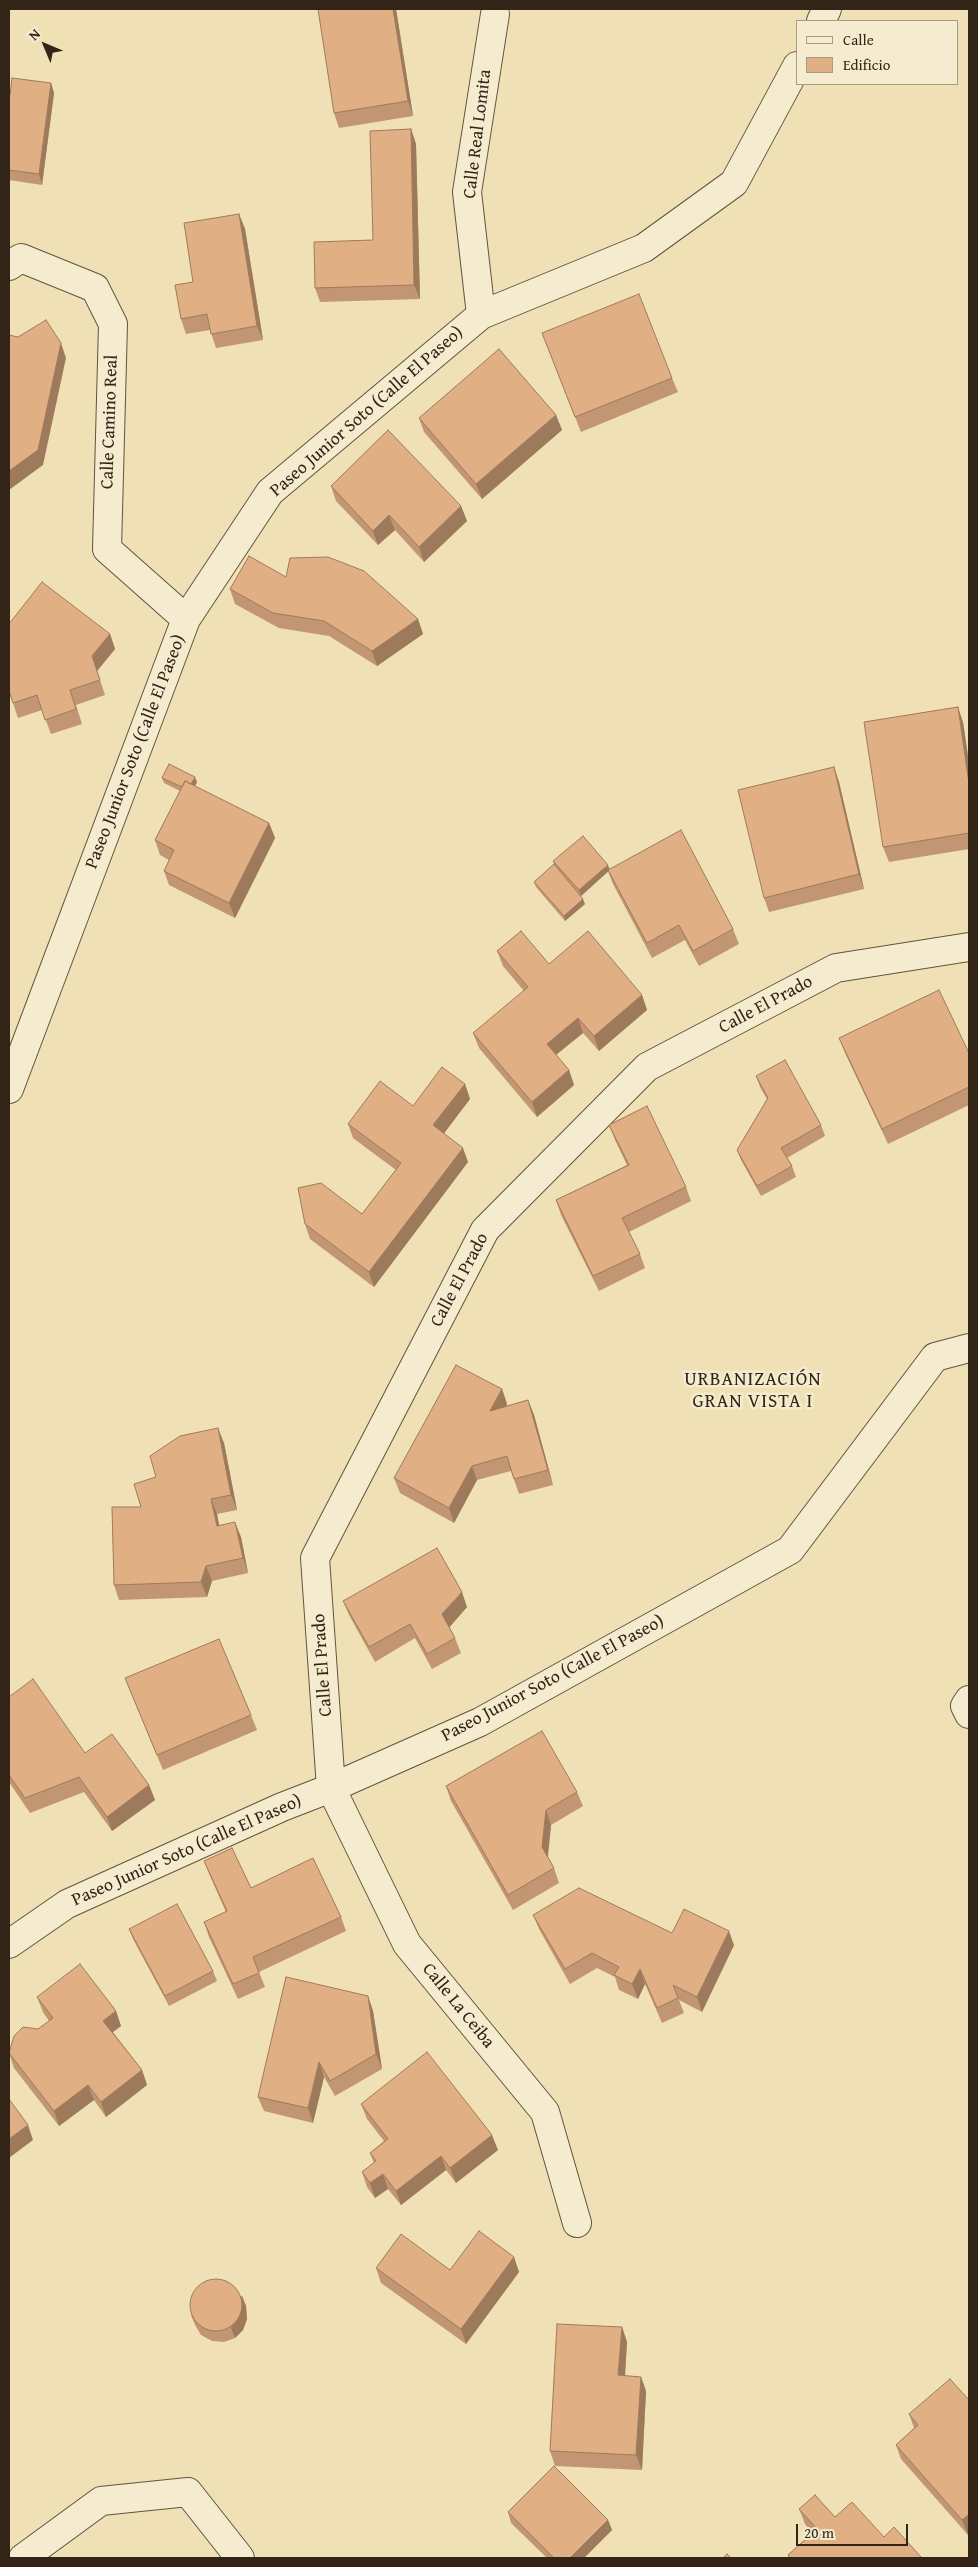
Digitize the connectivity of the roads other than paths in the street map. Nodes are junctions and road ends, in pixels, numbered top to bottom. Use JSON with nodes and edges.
{"nodes":[{"id":1,"x":827,"y":9,"type":"edge"},
{"id":2,"x":495,"y":14,"type":"dead end"},
{"id":3,"x":821,"y":20,"type":"edge"},
{"id":4,"x":796,"y":68,"type":"edge"},
{"id":5,"x":9,"y":266,"type":"edge"},
{"id":6,"x":481,"y":314,"type":"junction"},
{"id":7,"x":186,"y":619,"type":"junction"},
{"id":8,"x":969,"y":947,"type":"edge"},
{"id":9,"x":9,"y":1089,"type":"edge"},
{"id":10,"x":969,"y":1348,"type":"edge"},
{"id":11,"x":969,"y":1700,"type":"edge"},
{"id":12,"x":969,"y":1714,"type":"edge"},
{"id":13,"x":331,"y":1788,"type":"junction"},
{"id":14,"x":9,"y":1944,"type":"edge"},
{"id":15,"x":577,"y":2223,"type":"dead end"},
{"id":16,"x":23,"y":2558,"type":"edge"},
{"id":17,"x":240,"y":2558,"type":"edge"}],
"edges":[{"from":1,"to":3,"type":"street"},
{"from":2,"to":6,"type":"street","name":"Calle Real Lomita"},
{"from":4,"to":6,"type":"street","name":"Paseo Junior Soto (Calle El Paseo)"},
{"from":5,"to":7,"type":"street","name":"Calle Camino Real"},
{"from":6,"to":7,"type":"street","name":"Paseo Junior Soto (Calle El Paseo)"},
{"from":7,"to":9,"type":"street","name":"Paseo Junior Soto (Calle El Paseo)"},
{"from":8,"to":13,"type":"street","name":"Calle El Prado"},
{"from":10,"to":13,"type":"street","name":"Paseo Junior Soto (Calle El Paseo)"},
{"from":11,"to":12,"type":"street"},
{"from":13,"to":14,"type":"street","name":"Paseo Junior Soto (Calle El Paseo)"},
{"from":13,"to":15,"type":"street","name":"Calle La Ceiba"},
{"from":16,"to":17,"type":"street"}]}
